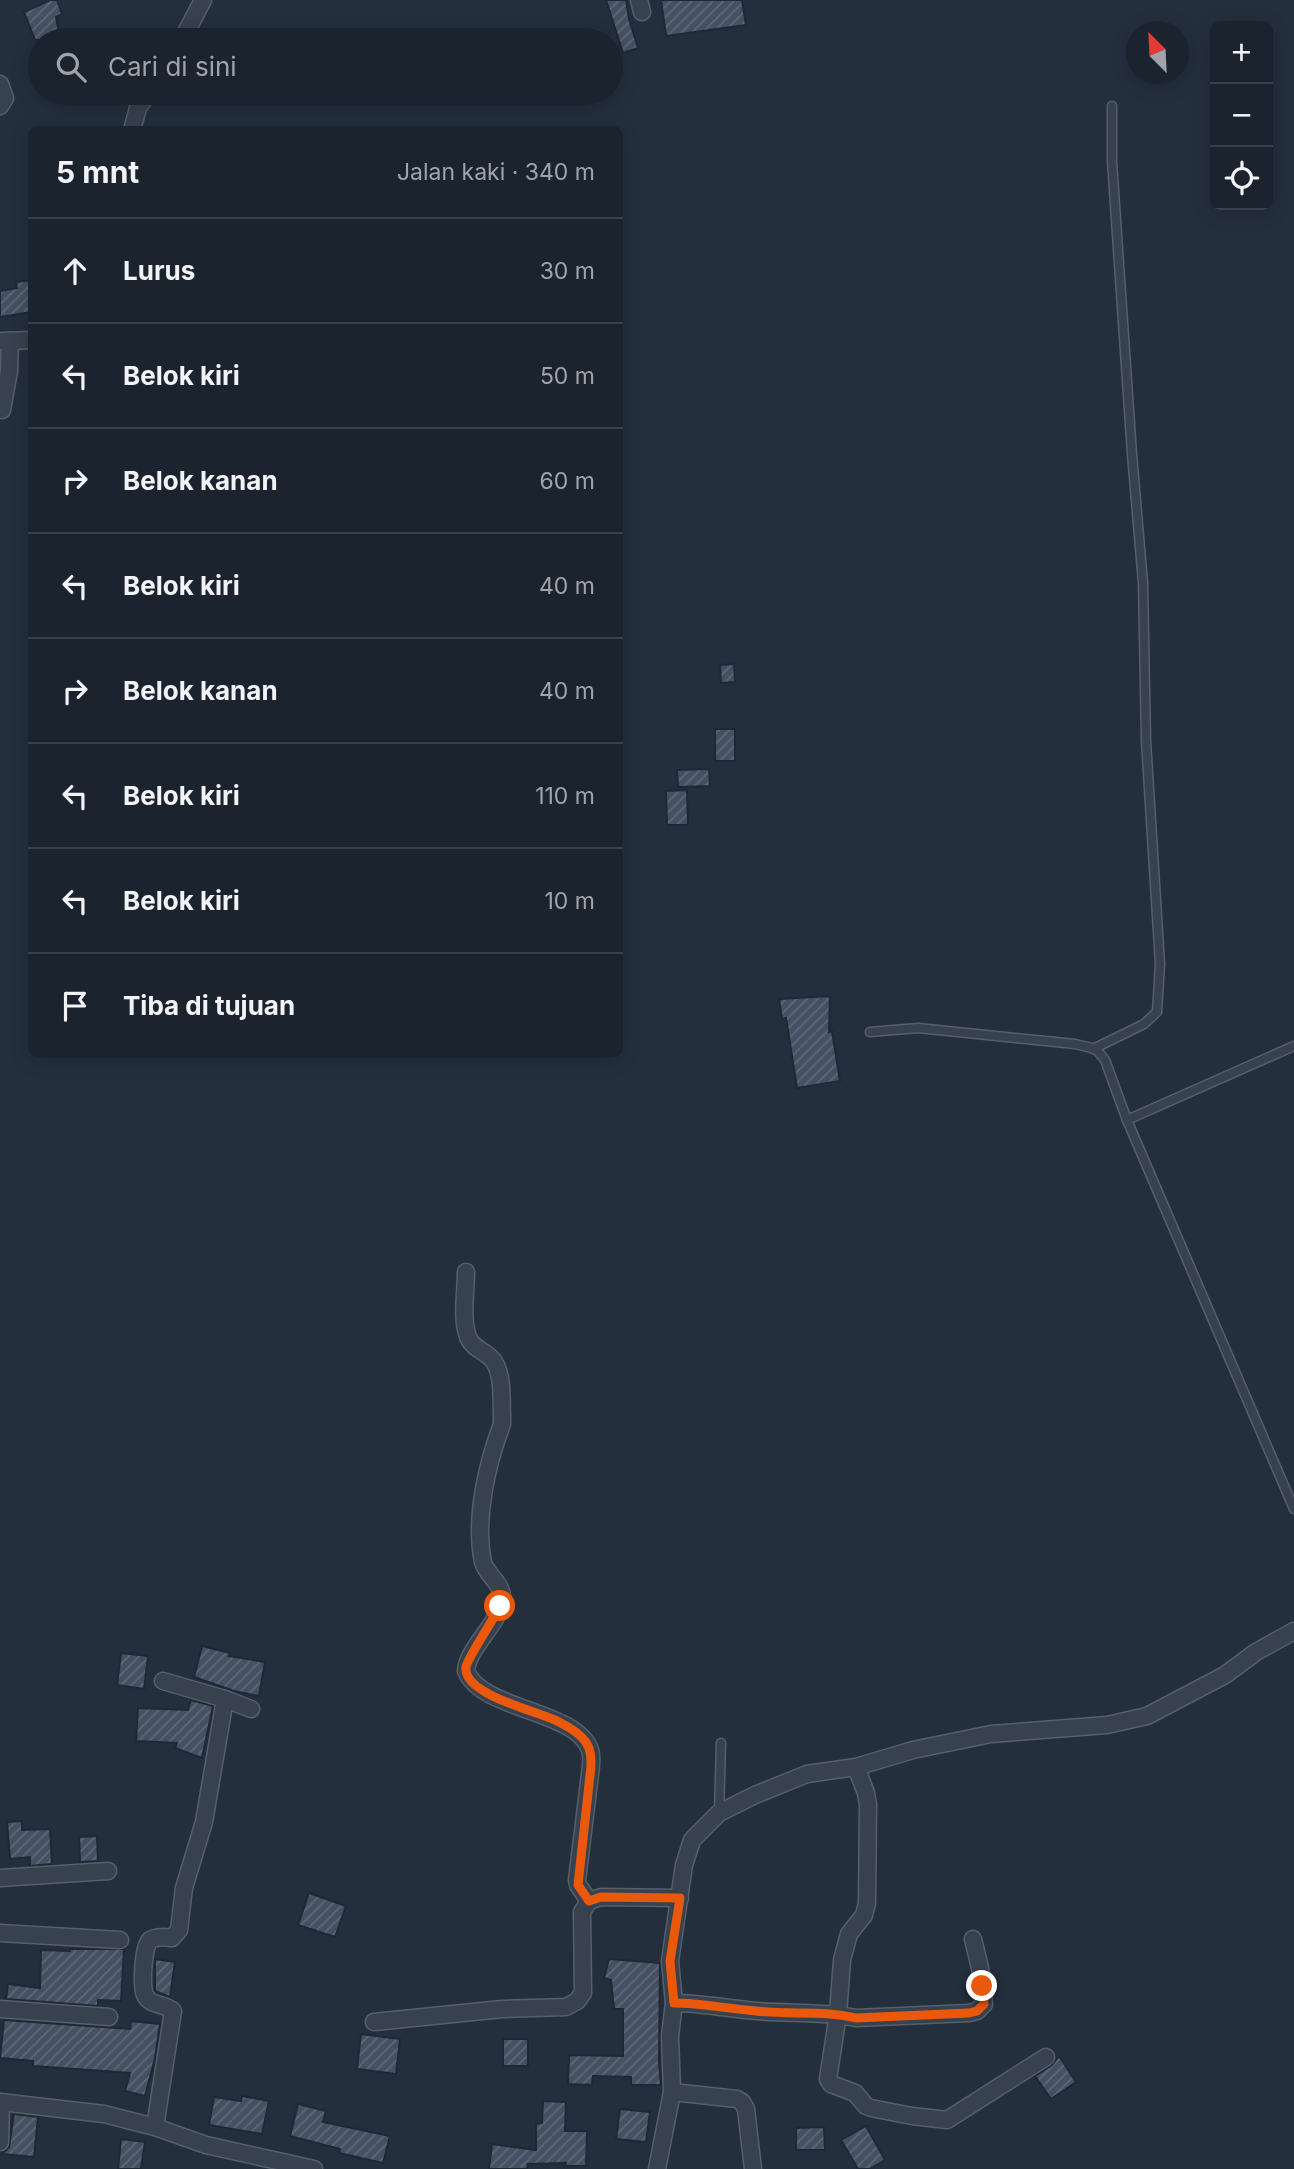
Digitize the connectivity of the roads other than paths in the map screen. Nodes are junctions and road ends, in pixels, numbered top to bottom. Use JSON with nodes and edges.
{"nodes":[{"id":1,"x":203,"y":0,"type":"edge"},
{"id":2,"x":188,"y":28,"type":"edge"},
{"id":3,"x":0,"y":84,"type":"edge"},
{"id":4,"x":140,"y":105,"type":"edge"},
{"id":5,"x":0,"y":106,"type":"edge"},
{"id":6,"x":1112,"y":106,"type":"dead end"},
{"id":7,"x":133,"y":126,"type":"edge"},
{"id":8,"x":28,"y":340,"type":"edge"},
{"id":9,"x":5,"y":341,"type":"edge"},
{"id":10,"x":2,"y":410,"type":"dead end"},
{"id":11,"x":870,"y":1032,"type":"dead end"},
{"id":12,"x":1294,"y":1046,"type":"edge"},
{"id":13,"x":1093,"y":1049,"type":"junction"},
{"id":14,"x":1127,"y":1120,"type":"junction"},
{"id":15,"x":466,"y":1272,"type":"dead end"},
{"id":16,"x":1294,"y":1509,"type":"edge"},
{"id":17,"x":1294,"y":1631,"type":"edge"},
{"id":18,"x":163,"y":1681,"type":"dead end"},
{"id":19,"x":225,"y":1699,"type":"junction"},
{"id":20,"x":251,"y":1709,"type":"dead end"},
{"id":21,"x":720,"y":1743,"type":"dead end"},
{"id":22,"x":856,"y":1767,"type":"junction"},
{"id":23,"x":719,"y":1813,"type":"junction"},
{"id":24,"x":108,"y":1871,"type":"dead end"},
{"id":25,"x":0,"y":1878,"type":"edge"},
{"id":26,"x":680,"y":1898,"type":"junction"},
{"id":27,"x":589,"y":1901,"type":"junction"},
{"id":28,"x":0,"y":1933,"type":"edge"},
{"id":29,"x":973,"y":1939,"type":"dead end"},
{"id":30,"x":120,"y":1940,"type":"dead end"},
{"id":31,"x":674,"y":2003,"type":"junction"},
{"id":32,"x":0,"y":2009,"type":"edge"},
{"id":33,"x":838,"y":2014,"type":"junction"},
{"id":34,"x":109,"y":2017,"type":"dead end"},
{"id":35,"x":374,"y":2022,"type":"dead end"},
{"id":36,"x":1046,"y":2057,"type":"dead end"},
{"id":37,"x":672,"y":2092,"type":"junction"},
{"id":38,"x":1,"y":2102,"type":"edge"},
{"id":39,"x":155,"y":2127,"type":"junction"},
{"id":40,"x":0,"y":2142,"type":"edge"},
{"id":41,"x":314,"y":2169,"type":"edge"},
{"id":42,"x":657,"y":2169,"type":"edge"},
{"id":43,"x":753,"y":2169,"type":"edge"}],
"edges":[{"from":1,"to":2,"type":"street"},
{"from":3,"to":5,"type":"street"},
{"from":4,"to":7,"type":"street"},
{"from":6,"to":13,"type":"lane"},
{"from":8,"to":9,"type":"street"},
{"from":9,"to":10,"type":"street"},
{"from":11,"to":13,"type":"lane"},
{"from":12,"to":14,"type":"lane"},
{"from":13,"to":14,"type":"lane"},
{"from":14,"to":16,"type":"lane"},
{"from":15,"to":27,"type":"street"},
{"from":17,"to":22,"type":"street"},
{"from":18,"to":19,"type":"street"},
{"from":19,"to":20,"type":"street"},
{"from":19,"to":39,"type":"street"},
{"from":21,"to":23,"type":"lane"},
{"from":22,"to":23,"type":"street"},
{"from":22,"to":33,"type":"street"},
{"from":23,"to":26,"type":"street"},
{"from":24,"to":25,"type":"street"},
{"from":26,"to":27,"type":"street"},
{"from":26,"to":31,"type":"street"},
{"from":27,"to":35,"type":"street"},
{"from":28,"to":30,"type":"street"},
{"from":29,"to":33,"type":"street"},
{"from":31,"to":33,"type":"street"},
{"from":31,"to":37,"type":"street"},
{"from":32,"to":34,"type":"street"},
{"from":33,"to":36,"type":"street"},
{"from":37,"to":42,"type":"street"},
{"from":37,"to":43,"type":"street"},
{"from":38,"to":39,"type":"street"},
{"from":38,"to":40,"type":"street"},
{"from":39,"to":41,"type":"street"}]}
